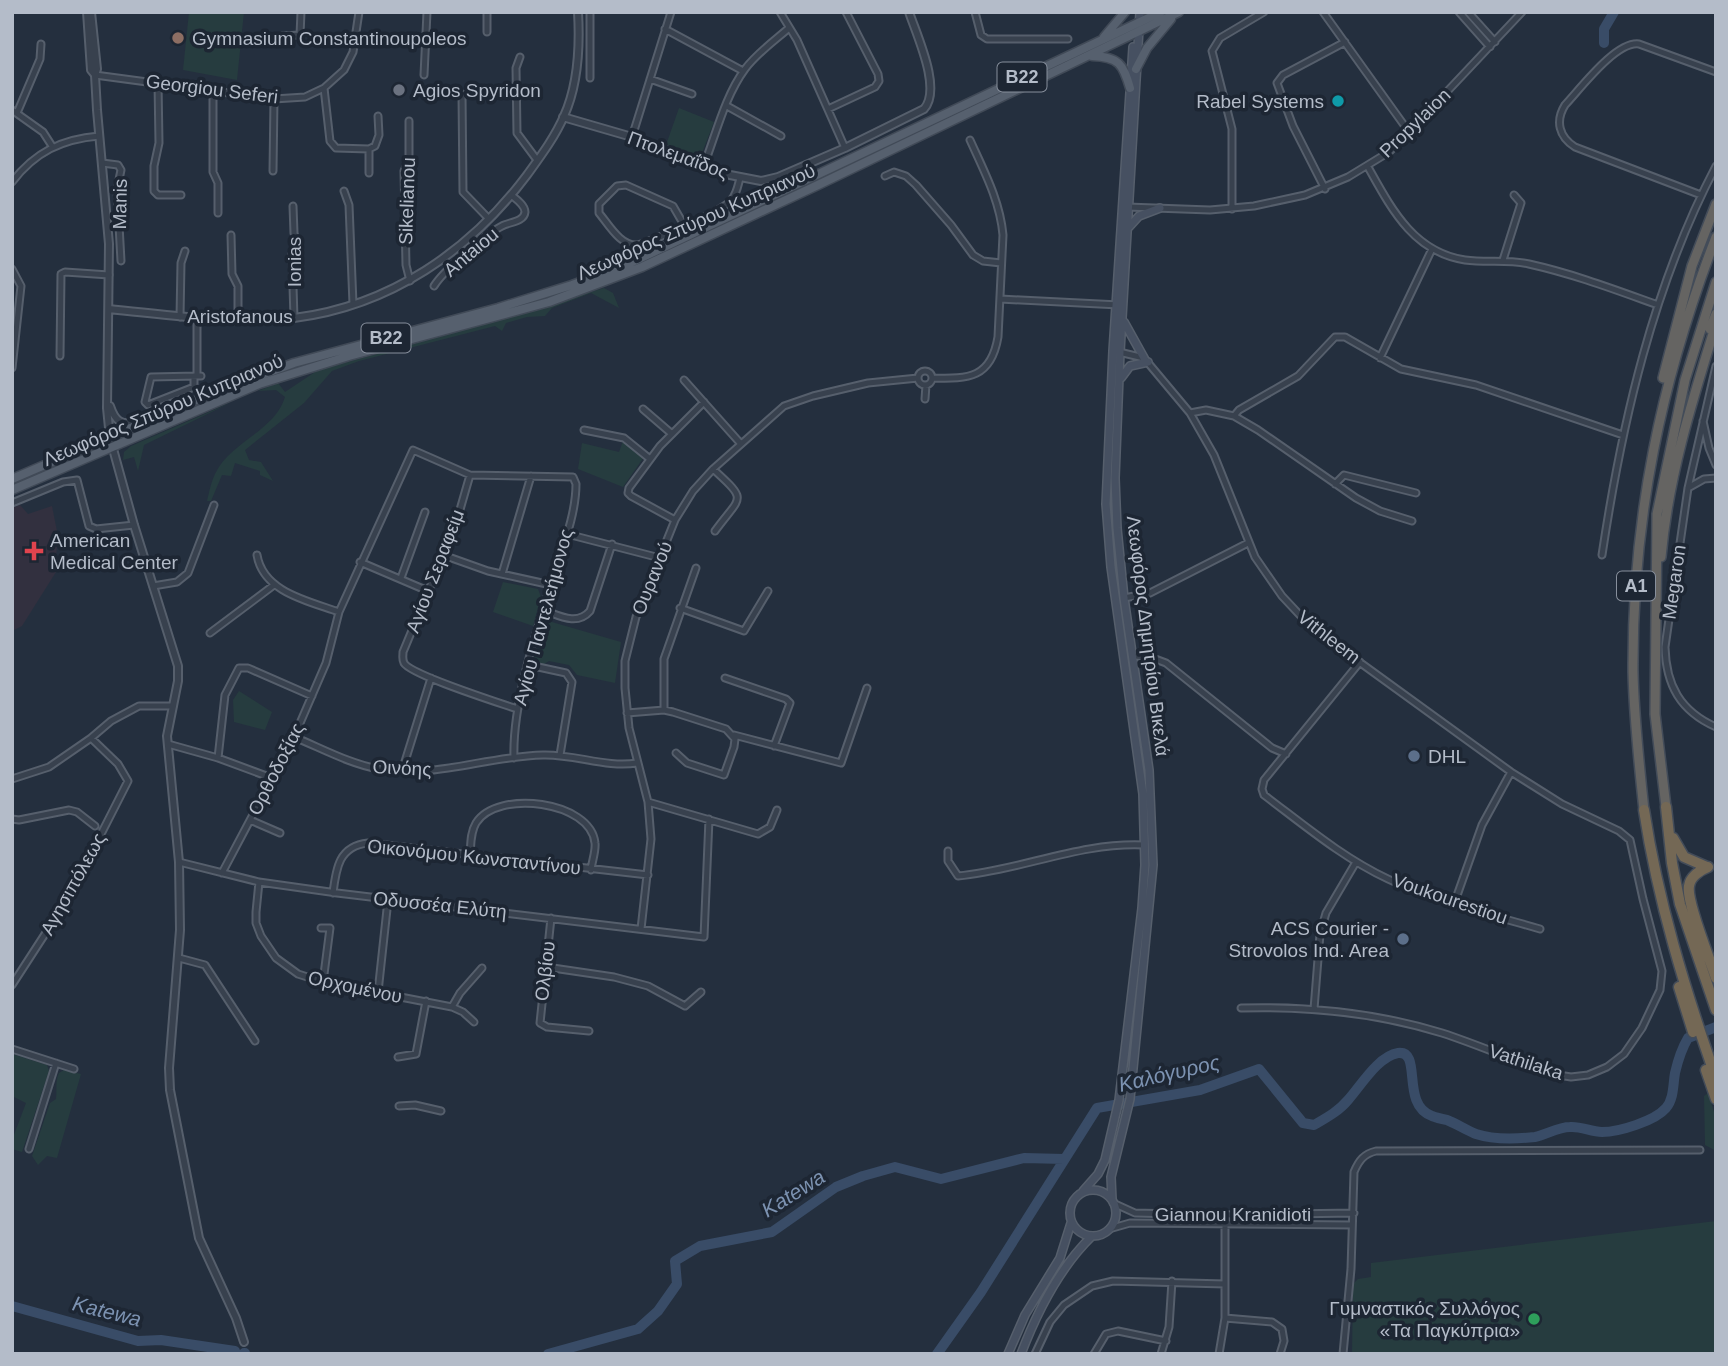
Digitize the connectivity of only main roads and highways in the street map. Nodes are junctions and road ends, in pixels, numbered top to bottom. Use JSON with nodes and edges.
{"nodes":[{"id":1,"x":1125,"y":12,"type":"edge"},
{"id":2,"x":1138,"y":12,"type":"edge"},
{"id":3,"x":1161,"y":12,"type":"edge"},
{"id":4,"x":1177,"y":13,"type":"edge"},
{"id":5,"x":1137,"y":29,"type":"junction"},
{"id":6,"x":1100,"y":42,"type":"junction"},
{"id":7,"x":1090,"y":56,"type":"junction"},
{"id":8,"x":1136,"y":69,"type":"junction"},
{"id":9,"x":1130,"y":88,"type":"junction"},
{"id":10,"x":1716,"y":204,"type":"edge"},
{"id":11,"x":1127,"y":207,"type":"junction"},
{"id":12,"x":1160,"y":208,"type":"road end"},
{"id":13,"x":1129,"y":227,"type":"junction"},
{"id":14,"x":1716,"y":237,"type":"edge"},
{"id":15,"x":1716,"y":282,"type":"edge"},
{"id":16,"x":1120,"y":305,"type":"junction"},
{"id":17,"x":1716,"y":314,"type":"edge"},
{"id":18,"x":1123,"y":318,"type":"junction"},
{"id":19,"x":1716,"y":324,"type":"edge"},
{"id":20,"x":1116,"y":352,"type":"junction"},
{"id":21,"x":1119,"y":382,"type":"junction"},
{"id":22,"x":1674,"y":429,"type":"junction"},
{"id":23,"x":1652,"y":449,"type":"junction"},
{"id":24,"x":12,"y":480,"type":"edge"},
{"id":25,"x":12,"y":490,"type":"edge"},
{"id":26,"x":1654,"y":618,"type":"junction"},
{"id":27,"x":1666,"y":807,"type":"joint"},
{"id":28,"x":1644,"y":810,"type":"joint"},
{"id":29,"x":1668,"y":824,"type":"junction"},
{"id":30,"x":1713,"y":868,"type":"edge"},
{"id":31,"x":1716,"y":978,"type":"edge"},
{"id":32,"x":1716,"y":1010,"type":"edge"},
{"id":33,"x":1713,"y":1075,"type":"edge"},
{"id":34,"x":1716,"y":1099,"type":"edge"},
{"id":35,"x":1083,"y":1191,"type":"junction"},
{"id":36,"x":1113,"y":1201,"type":"junction"},
{"id":37,"x":1072,"y":1223,"type":"junction"},
{"id":38,"x":1092,"y":1236,"type":"junction"},
{"id":39,"x":1008,"y":1354,"type":"edge"},
{"id":40,"x":1021,"y":1354,"type":"edge"}],
"edges":[{"from":1,"to":6,"type":"main road"},
{"from":2,"to":5,"type":"main road"},
{"from":3,"to":5,"type":"main road","name":"Λεωφόρος Σπύρου Κυπριανού","number":"B22"},
{"from":4,"to":5,"type":"main road","name":"Λεωφόρος Σπύρου Κυπριανού","number":"B22"},
{"from":4,"to":8,"type":"main road"},
{"from":5,"to":6,"type":"main road","name":"Λεωφόρος Σπύρου Κυπριανού","number":"B22"},
{"from":5,"to":7,"type":"main road","name":"Λεωφόρος Σπύρου Κυπριανού","number":"B22"},
{"from":5,"to":8,"type":"main road","name":"Λεωφόρος Δημητρίου Βικελά"},
{"from":5,"to":9,"type":"main road","name":"Λεωφόρος Δημητρίου Βικελά"},
{"from":6,"to":24,"type":"main road","name":"Λεωφόρος Σπύρου Κυπριανού","number":"B22"},
{"from":7,"to":9,"type":"main road"},
{"from":7,"to":25,"type":"main road","name":"Λεωφόρος Σπύρου Κυπριανού","number":"B22"},
{"from":8,"to":11,"type":"main road","name":"Λεωφόρος Δημητρίου Βικελά"},
{"from":9,"to":11,"type":"main road","name":"Λεωφόρος Δημητρίου Βικελά"},
{"from":10,"to":23,"type":"highway"},
{"from":11,"to":13,"type":"main road","name":"Λεωφόρος Δημητρίου Βικελά"},
{"from":11,"to":16,"type":"main road","name":"Λεωφόρος Δημητρίου Βικελά"},
{"from":12,"to":13,"type":"main road"},
{"from":13,"to":16,"type":"main road","name":"Λεωφόρος Δημητρίου Βικελά"},
{"from":14,"to":23,"type":"highway","number":"A1"},
{"from":15,"to":22,"type":"highway","number":"A1"},
{"from":16,"to":18,"type":"main road","name":"Λεωφόρος Δημητρίου Βικελά"},
{"from":16,"to":20,"type":"main road","name":"Λεωφόρος Δημητρίου Βικελά"},
{"from":17,"to":22,"type":"highway"},
{"from":18,"to":20,"type":"main road","name":"Λεωφόρος Δημητρίου Βικελά"},
{"from":18,"to":21,"type":"main road"},
{"from":19,"to":26,"type":"highway"},
{"from":20,"to":21,"type":"main road","name":"Λεωφόρος Δημητρίου Βικελά"},
{"from":20,"to":35,"type":"main road","name":"Λεωφόρος Δημητρίου Βικελά"},
{"from":21,"to":36,"type":"main road","name":"Λεωφόρος Δημητρίου Βικελά"},
{"from":22,"to":26,"type":"highway","number":"A1"},
{"from":23,"to":28,"type":"highway","number":"A1"},
{"from":26,"to":27,"type":"highway","number":"A1"},
{"from":27,"to":29,"type":"highway","number":"A1"},
{"from":28,"to":33,"type":"highway","number":"A1"},
{"from":29,"to":30,"type":"highway"},
{"from":29,"to":32,"type":"highway","number":"A1"},
{"from":30,"to":31,"type":"highway"},
{"from":33,"to":34,"type":"highway"},
{"from":35,"to":36,"type":"main road"},
{"from":35,"to":37,"type":"main road"},
{"from":36,"to":38,"type":"main road"},
{"from":37,"to":38,"type":"main road"},
{"from":37,"to":39,"type":"main road"},
{"from":38,"to":40,"type":"main road"}]}
